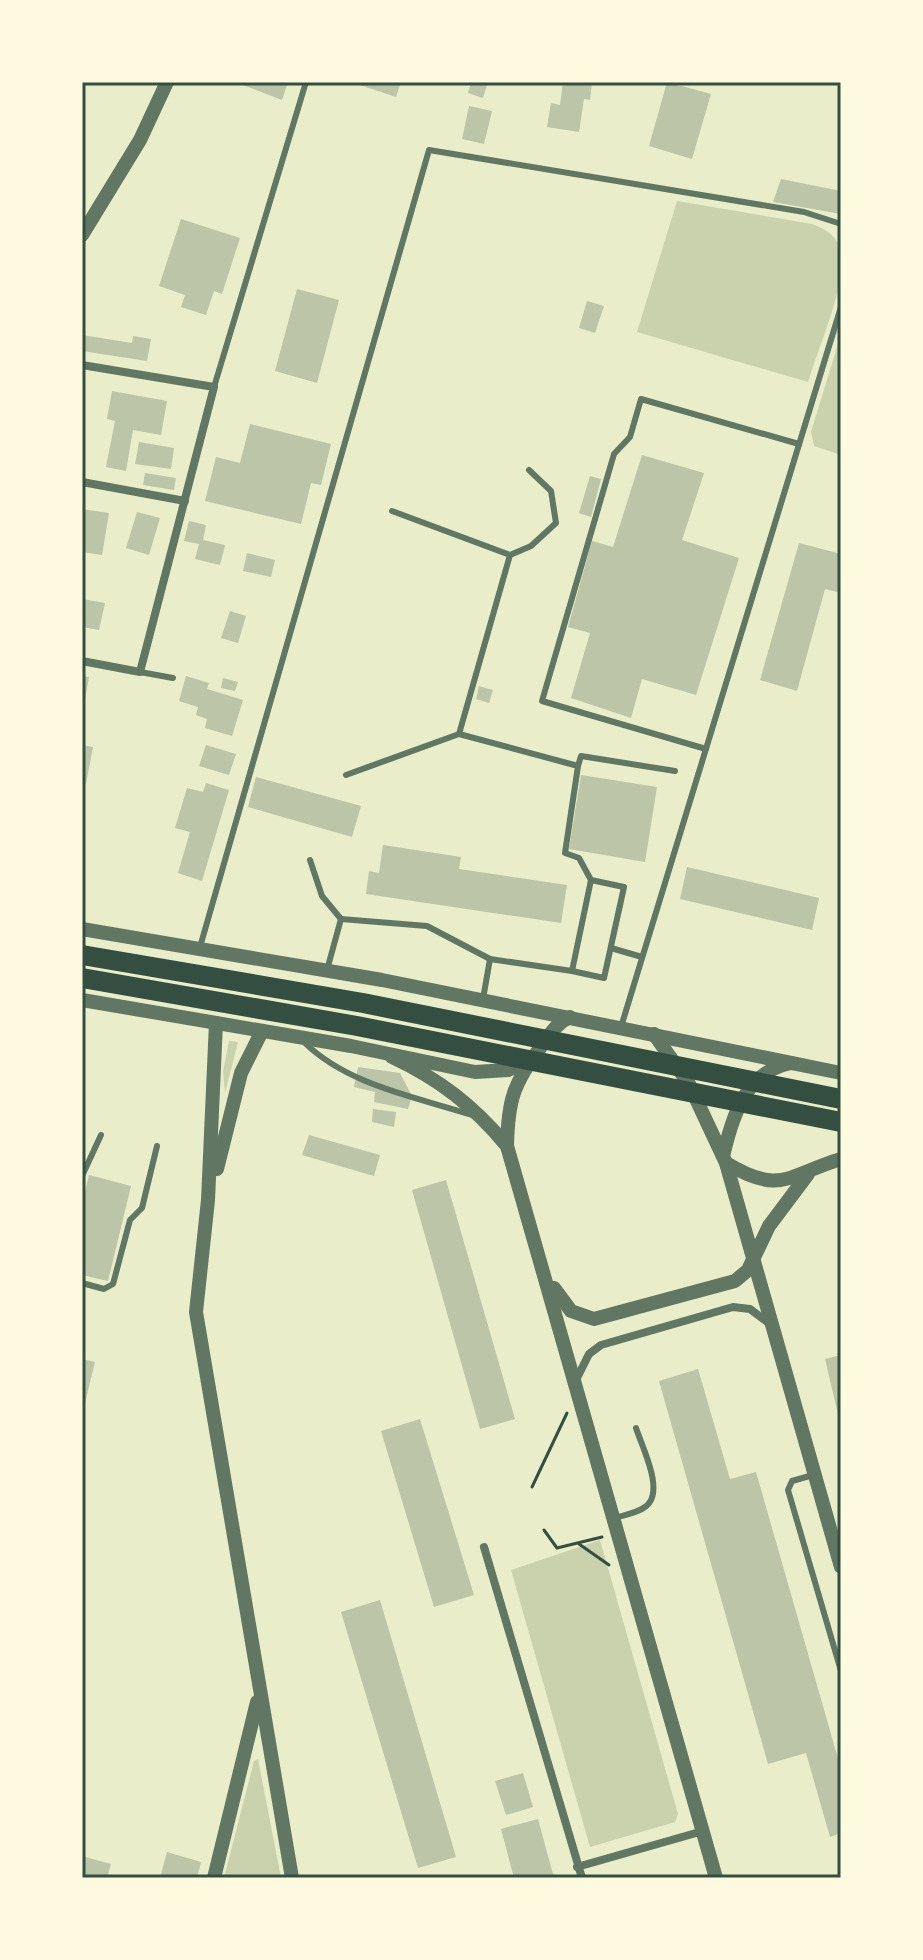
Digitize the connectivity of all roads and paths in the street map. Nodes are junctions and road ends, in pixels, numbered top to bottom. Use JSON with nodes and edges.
{"nodes":[{"id":1,"x":167,"y":82,"type":"edge"},
{"id":2,"x":306,"y":82,"type":"edge"},
{"id":3,"x":841,"y":224,"type":"edge"},
{"id":4,"x":82,"y":235,"type":"edge"},
{"id":5,"x":841,"y":307,"type":"edge"},
{"id":6,"x":82,"y":365,"type":"edge"},
{"id":7,"x":214,"y":387,"type":"junction"},
{"id":8,"x":799,"y":444,"type":"junction"},
{"id":9,"x":529,"y":470,"type":"dead end"},
{"id":10,"x":82,"y":482,"type":"edge"},
{"id":11,"x":185,"y":501,"type":"junction"},
{"id":12,"x":392,"y":511,"type":"dead end"},
{"id":13,"x":510,"y":555,"type":"junction"},
{"id":14,"x":82,"y":661,"type":"edge"},
{"id":15,"x":140,"y":672,"type":"junction"},
{"id":16,"x":173,"y":678,"type":"dead end"},
{"id":17,"x":459,"y":734,"type":"junction"},
{"id":18,"x":706,"y":749,"type":"junction"},
{"id":19,"x":578,"y":766,"type":"junction"},
{"id":20,"x":675,"y":771,"type":"dead end"},
{"id":21,"x":346,"y":775,"type":"dead end"},
{"id":22,"x":310,"y":860,"type":"dead end"},
{"id":23,"x":591,"y":880,"type":"junction"},
{"id":24,"x":341,"y":919,"type":"junction"},
{"id":25,"x":82,"y":929,"type":"edge"},
{"id":26,"x":200,"y":948,"type":"junction"},
{"id":27,"x":611,"y":948,"type":"junction"},
{"id":28,"x":82,"y":955,"type":"edge"},
{"id":29,"x":642,"y":957,"type":"junction"},
{"id":30,"x":490,"y":959,"type":"junction"},
{"id":31,"x":327,"y":970,"type":"junction"},
{"id":32,"x":572,"y":971,"type":"junction"},
{"id":33,"x":82,"y":978,"type":"edge"},
{"id":34,"x":483,"y":999,"type":"junction"},
{"id":35,"x":82,"y":1000,"type":"edge"},
{"id":36,"x":526,"y":1008,"type":"junction"},
{"id":37,"x":570,"y":1017,"type":"junction"},
{"id":38,"x":216,"y":1023,"type":"junction"},
{"id":39,"x":621,"y":1027,"type":"junction"},
{"id":40,"x":262,"y":1031,"type":"junction"},
{"id":41,"x":654,"y":1034,"type":"junction"},
{"id":42,"x":299,"y":1037,"type":"junction"},
{"id":43,"x":541,"y":1047,"type":"junction"},
{"id":44,"x":392,"y":1057,"type":"junction"},
{"id":45,"x":529,"y":1061,"type":"junction"},
{"id":46,"x":794,"y":1063,"type":"junction"},
{"id":47,"x":841,"y":1073,"type":"edge"},
{"id":48,"x":841,"y":1099,"type":"edge"},
{"id":49,"x":483,"y":1119,"type":"junction"},
{"id":50,"x":841,"y":1122,"type":"edge"},
{"id":51,"x":101,"y":1135,"type":"dead end"},
{"id":52,"x":157,"y":1146,"type":"dead end"},
{"id":53,"x":507,"y":1146,"type":"junction"},
{"id":54,"x":841,"y":1159,"type":"edge"},
{"id":55,"x":724,"y":1160,"type":"junction"},
{"id":56,"x":808,"y":1174,"type":"junction"},
{"id":57,"x":82,"y":1176,"type":"edge"},
{"id":58,"x":208,"y":1200,"type":"junction"},
{"id":59,"x":755,"y":1256,"type":"junction"},
{"id":60,"x":545,"y":1275,"type":"junction"},
{"id":61,"x":82,"y":1283,"type":"edge"},
{"id":62,"x":773,"y":1327,"type":"junction"},
{"id":63,"x":575,"y":1382,"type":"junction"},
{"id":64,"x":567,"y":1413,"type":"dead end"},
{"id":65,"x":636,"y":1428,"type":"dead end"},
{"id":66,"x":814,"y":1474,"type":"junction"},
{"id":67,"x":532,"y":1487,"type":"dead end"},
{"id":68,"x":615,"y":1518,"type":"junction"},
{"id":69,"x":544,"y":1530,"type":"dead end"},
{"id":70,"x":602,"y":1537,"type":"dead end"},
{"id":71,"x":579,"y":1544,"type":"junction"},
{"id":72,"x":484,"y":1547,"type":"dead end"},
{"id":73,"x":610,"y":1565,"type":"dead end"},
{"id":74,"x":841,"y":1567,"type":"edge"},
{"id":75,"x":841,"y":1671,"type":"edge"},
{"id":76,"x":259,"y":1694,"type":"junction"},
{"id":77,"x":703,"y":1831,"type":"junction"},
{"id":78,"x":577,"y":1867,"type":"junction"},
{"id":79,"x":214,"y":1878,"type":"edge"},
{"id":80,"x":292,"y":1878,"type":"edge"},
{"id":81,"x":582,"y":1878,"type":"edge"},
{"id":82,"x":716,"y":1878,"type":"edge"}],
"edges":[{"from":1,"to":4,"type":"street"},
{"from":2,"to":7,"type":"lane"},
{"from":3,"to":26,"type":"lane"},
{"from":5,"to":8,"type":"lane"},
{"from":6,"to":7,"type":"street"},
{"from":7,"to":11,"type":"street"},
{"from":8,"to":18,"type":"lane"},
{"from":8,"to":18,"type":"lane"},
{"from":9,"to":13,"type":"lane"},
{"from":10,"to":11,"type":"street"},
{"from":11,"to":15,"type":"street"},
{"from":12,"to":13,"type":"lane"},
{"from":13,"to":17,"type":"lane"},
{"from":14,"to":15,"type":"street"},
{"from":15,"to":16,"type":"lane"},
{"from":17,"to":19,"type":"lane"},
{"from":17,"to":21,"type":"lane"},
{"from":18,"to":29,"type":"lane"},
{"from":19,"to":20,"type":"lane"},
{"from":19,"to":23,"type":"lane"},
{"from":22,"to":24,"type":"lane"},
{"from":23,"to":27,"type":"lane"},
{"from":23,"to":32,"type":"lane"},
{"from":24,"to":30,"type":"lane"},
{"from":24,"to":31,"type":"lane"},
{"from":25,"to":26,"type":"street"},
{"from":26,"to":31,"type":"street"},
{"from":27,"to":29,"type":"lane"},
{"from":27,"to":32,"type":"lane"},
{"from":28,"to":48,"type":"highway"},
{"from":29,"to":39,"type":"lane"},
{"from":30,"to":32,"type":"lane"},
{"from":30,"to":34,"type":"lane"},
{"from":31,"to":34,"type":"street"},
{"from":33,"to":50,"type":"highway"},
{"from":34,"to":36,"type":"street"},
{"from":35,"to":38,"type":"street"},
{"from":36,"to":37,"type":"street"},
{"from":36,"to":43,"type":"street"},
{"from":37,"to":39,"type":"street"},
{"from":37,"to":43,"type":"street"},
{"from":38,"to":40,"type":"street"},
{"from":38,"to":58,"type":"street"},
{"from":39,"to":41,"type":"street"},
{"from":40,"to":42,"type":"street"},
{"from":40,"to":58,"type":"street"},
{"from":41,"to":46,"type":"street"},
{"from":41,"to":55,"type":"street"},
{"from":42,"to":44,"type":"street"},
{"from":42,"to":49,"type":"lane"},
{"from":43,"to":45,"type":"street"},
{"from":44,"to":45,"type":"street"},
{"from":44,"to":49,"type":"street"},
{"from":45,"to":53,"type":"street"},
{"from":46,"to":47,"type":"street"},
{"from":46,"to":55,"type":"street"},
{"from":49,"to":53,"type":"street"},
{"from":51,"to":57,"type":"lane"},
{"from":52,"to":61,"type":"lane"},
{"from":53,"to":60,"type":"street"},
{"from":54,"to":56,"type":"street"},
{"from":55,"to":56,"type":"street"},
{"from":55,"to":59,"type":"street"},
{"from":56,"to":59,"type":"street"},
{"from":58,"to":76,"type":"street"},
{"from":59,"to":60,"type":"street"},
{"from":59,"to":62,"type":"street"},
{"from":60,"to":63,"type":"street"},
{"from":62,"to":63,"type":"street"},
{"from":62,"to":66,"type":"street"},
{"from":63,"to":68,"type":"street"},
{"from":64,"to":67,"type":"path"},
{"from":65,"to":68,"type":"lane"},
{"from":66,"to":74,"type":"street"},
{"from":66,"to":75,"type":"lane"},
{"from":68,"to":77,"type":"street"},
{"from":69,"to":71,"type":"path"},
{"from":70,"to":71,"type":"path"},
{"from":71,"to":73,"type":"path"},
{"from":72,"to":78,"type":"street"},
{"from":76,"to":79,"type":"street"},
{"from":76,"to":80,"type":"street"},
{"from":77,"to":78,"type":"street"},
{"from":77,"to":82,"type":"street"},
{"from":78,"to":81,"type":"street"}]}
